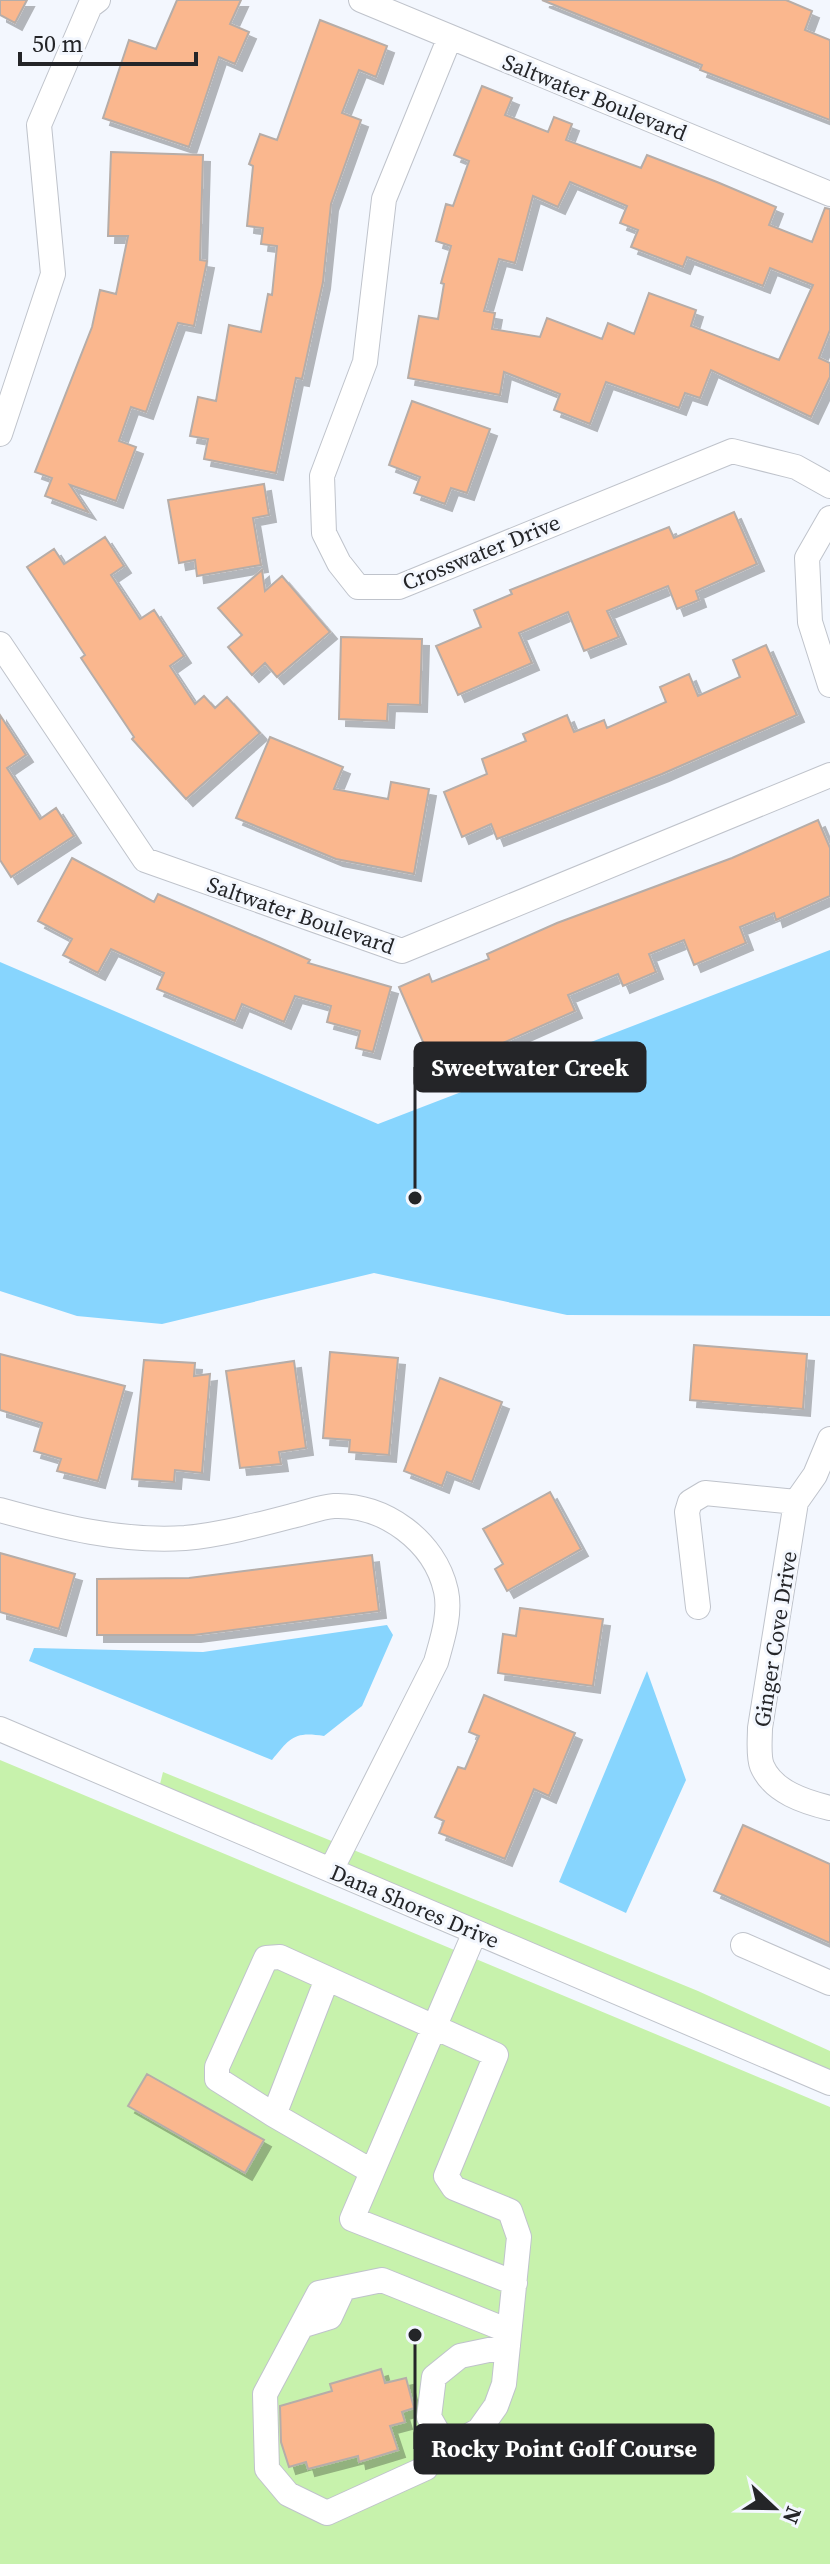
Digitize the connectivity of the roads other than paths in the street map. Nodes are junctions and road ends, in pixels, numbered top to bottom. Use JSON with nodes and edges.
{"nodes":[{"id":1,"x":98,"y":0,"type":"edge"},
{"id":2,"x":361,"y":0,"type":"edge"},
{"id":3,"x":450,"y":37,"type":"junction"},
{"id":4,"x":830,"y":194,"type":"edge"},
{"id":5,"x":0,"y":434,"type":"edge"},
{"id":6,"x":830,"y":486,"type":"edge"},
{"id":7,"x":830,"y":518,"type":"edge"},
{"id":8,"x":0,"y":644,"type":"edge"},
{"id":9,"x":830,"y":685,"type":"edge"},
{"id":10,"x":830,"y":775,"type":"edge"},
{"id":11,"x":830,"y":1439,"type":"edge"},
{"id":12,"x":796,"y":1502,"type":"junction"},
{"id":13,"x":0,"y":1510,"type":"edge"},
{"id":14,"x":698,"y":1607,"type":"dead end"},
{"id":15,"x":0,"y":1729,"type":"edge"},
{"id":16,"x":830,"y":1808,"type":"edge"},
{"id":17,"x":331,"y":1870,"type":"junction"},
{"id":18,"x":475,"y":1932,"type":"junction"},
{"id":19,"x":743,"y":1945,"type":"dead end"},
{"id":20,"x":327,"y":1979,"type":"junction"},
{"id":21,"x":830,"y":1983,"type":"edge"},
{"id":22,"x":433,"y":2026,"type":"junction"},
{"id":23,"x":830,"y":2083,"type":"edge"},
{"id":24,"x":274,"y":2115,"type":"junction"},
{"id":25,"x":371,"y":2171,"type":"junction"},
{"id":26,"x":515,"y":2283,"type":"junction"},
{"id":27,"x":508,"y":2338,"type":"junction"},
{"id":28,"x":442,"y":2440,"type":"junction"}],
"edges":[{"from":1,"to":5,"type":"street"},
{"from":2,"to":3,"type":"street","name":"Saltwater Boulevard"},
{"from":3,"to":4,"type":"street","name":"Saltwater Boulevard"},
{"from":3,"to":6,"type":"street","name":"Crosswater Drive"},
{"from":7,"to":9,"type":"street"},
{"from":8,"to":10,"type":"street","name":"Saltwater Boulevard"},
{"from":11,"to":12,"type":"street","name":"Ginger Cove Drive"},
{"from":12,"to":14,"type":"street"},
{"from":12,"to":16,"type":"street","name":"Ginger Cove Drive"},
{"from":13,"to":17,"type":"street"},
{"from":15,"to":17,"type":"street","name":"Dana Shores Drive"},
{"from":17,"to":18,"type":"street","name":"Dana Shores Drive"},
{"from":18,"to":22,"type":"street"},
{"from":18,"to":23,"type":"street","name":"Dana Shores Drive"},
{"from":19,"to":21,"type":"street"},
{"from":20,"to":22,"type":"street"},
{"from":20,"to":24,"type":"street"},
{"from":20,"to":24,"type":"street"},
{"from":22,"to":25,"type":"street"},
{"from":22,"to":26,"type":"street"},
{"from":24,"to":25,"type":"street"},
{"from":25,"to":26,"type":"street"},
{"from":26,"to":27,"type":"street"},
{"from":27,"to":28,"type":"street"},
{"from":27,"to":28,"type":"street"},
{"from":27,"to":28,"type":"street"}]}
